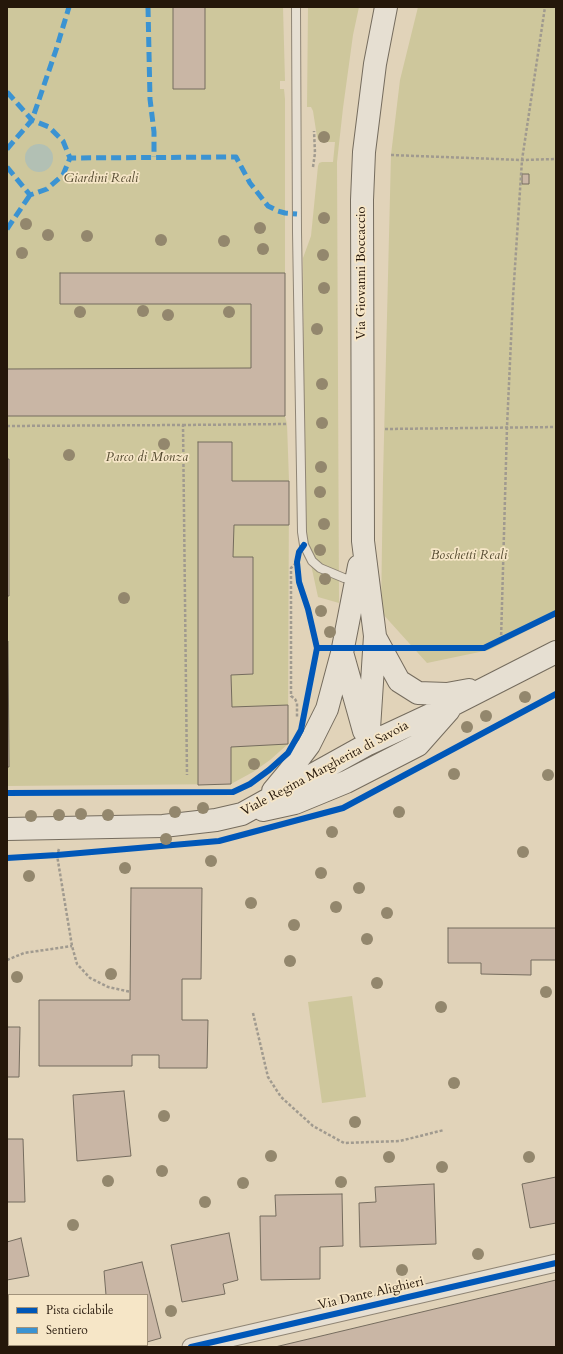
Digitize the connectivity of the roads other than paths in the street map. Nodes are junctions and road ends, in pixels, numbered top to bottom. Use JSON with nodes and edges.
{"nodes":[{"id":1,"x":296,"y":7,"type":"edge"},
{"id":2,"x":386,"y":7,"type":"edge"},
{"id":3,"x":363,"y":541,"type":"junction"},
{"id":4,"x":357,"y":580,"type":"junction"},
{"id":5,"x":375,"y":636,"type":"junction"},
{"id":6,"x":556,"y":652,"type":"edge"},
{"id":7,"x":342,"y":653,"type":"junction"},
{"id":8,"x":486,"y":688,"type":"junction"},
{"id":9,"x":456,"y":703,"type":"junction"},
{"id":10,"x":368,"y":744,"type":"junction"},
{"id":11,"x":242,"y":814,"type":"junction"},
{"id":12,"x":7,"y":829,"type":"edge"},
{"id":13,"x":556,"y":1263,"type":"edge"},
{"id":14,"x":191,"y":1347,"type":"edge"}],
"edges":[{"from":1,"to":4,"type":"lane"},
{"from":2,"to":3,"type":"main road","name":"Via Giovanni Boccaccio"},
{"from":3,"to":4,"type":"main road","name":"Via Giovanni Boccaccio"},
{"from":3,"to":5,"type":"main road","name":"Via Giovanni Boccaccio"},
{"from":4,"to":7,"type":"main road","name":"Via Giovanni Boccaccio"},
{"from":5,"to":8,"type":"main road","name":"Via Giovanni Boccaccio"},
{"from":5,"to":10,"type":"main road","name":"Via Giovanni Boccaccio"},
{"from":6,"to":8,"type":"main road","name":"Viale Regina Margherita di Savoia"},
{"from":7,"to":10,"type":"main road"},
{"from":7,"to":11,"type":"main road","name":"Via Giovanni Boccaccio"},
{"from":8,"to":9,"type":"main road","name":"Viale Regina Margherita di Savoia"},
{"from":9,"to":10,"type":"main road","name":"Viale Regina Margherita di Savoia"},
{"from":9,"to":11,"type":"main road"},
{"from":10,"to":11,"type":"main road","name":"Viale Regina Margherita di Savoia"},
{"from":11,"to":12,"type":"main road","name":"Viale Regina Margherita di Savoia"},
{"from":13,"to":14,"type":"street","name":"Via Dante Alighieri"}]}
